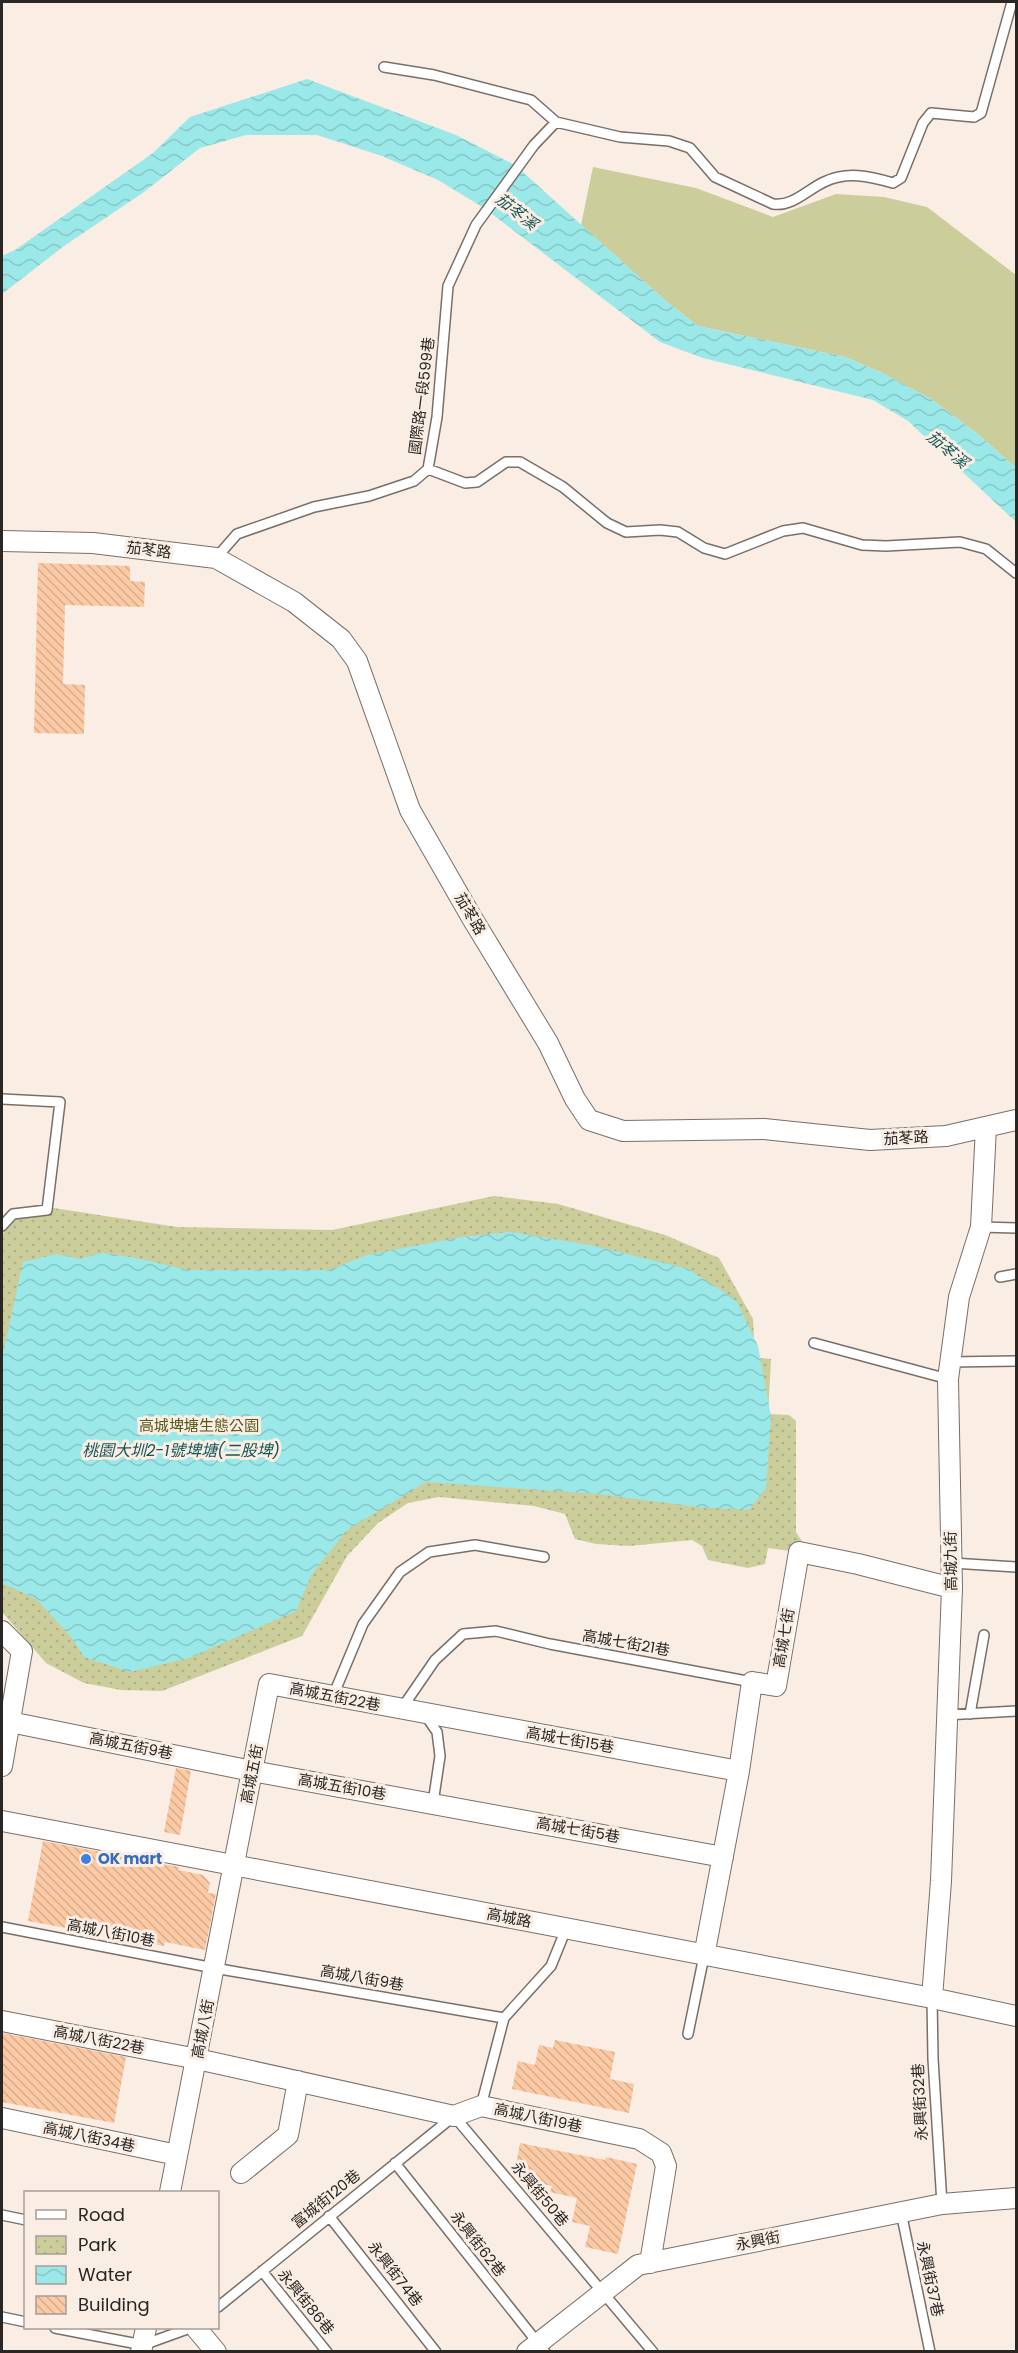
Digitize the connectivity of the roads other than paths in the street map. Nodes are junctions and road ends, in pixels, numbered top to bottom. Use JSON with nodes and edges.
{"nodes":[{"id":1,"x":1012,"y":2,"type":"edge"},
{"id":2,"x":384,"y":67,"type":"dead end"},
{"id":3,"x":556,"y":122,"type":"junction"},
{"id":4,"x":428,"y":469,"type":"junction"},
{"id":5,"x":2,"y":541,"type":"edge"},
{"id":6,"x":216,"y":558,"type":"junction"},
{"id":7,"x":1017,"y":573,"type":"edge"},
{"id":8,"x":2,"y":1099,"type":"edge"},
{"id":9,"x":1017,"y":1120,"type":"edge"},
{"id":10,"x":986,"y":1127,"type":"junction"},
{"id":11,"x":2,"y":1226,"type":"edge"},
{"id":12,"x":981,"y":1227,"type":"junction"},
{"id":13,"x":1017,"y":1228,"type":"edge"},
{"id":14,"x":1017,"y":1274,"type":"edge"},
{"id":15,"x":1000,"y":1277,"type":"dead end"},
{"id":16,"x":814,"y":1343,"type":"dead end"},
{"id":17,"x":1017,"y":1361,"type":"edge"},
{"id":18,"x":949,"y":1370,"type":"junction"},
{"id":19,"x":544,"y":1557,"type":"dead end"},
{"id":20,"x":952,"y":1563,"type":"junction"},
{"id":21,"x":1017,"y":1567,"type":"edge"},
{"id":22,"x":952,"y":1587,"type":"junction"},
{"id":23,"x":2,"y":1631,"type":"edge"},
{"id":24,"x":984,"y":1635,"type":"dead end"},
{"id":25,"x":752,"y":1682,"type":"junction"},
{"id":26,"x":269,"y":1684,"type":"joint"},
{"id":27,"x":333,"y":1696,"type":"junction"},
{"id":28,"x":401,"y":1709,"type":"junction"},
{"id":29,"x":1017,"y":1711,"type":"edge"},
{"id":30,"x":424,"y":1714,"type":"junction"},
{"id":31,"x":970,"y":1714,"type":"junction"},
{"id":32,"x":945,"y":1715,"type":"junction"},
{"id":33,"x":5,"y":1721,"type":"edge"},
{"id":34,"x":2,"y":1766,"type":"edge"},
{"id":35,"x":252,"y":1771,"type":"junction"},
{"id":36,"x":739,"y":1771,"type":"junction"},
{"id":37,"x":433,"y":1803,"type":"junction"},
{"id":38,"x":2,"y":1821,"type":"edge"},
{"id":39,"x":723,"y":1857,"type":"junction"},
{"id":40,"x":234,"y":1865,"type":"junction"},
{"id":41,"x":2,"y":1927,"type":"edge"},
{"id":42,"x":567,"y":1929,"type":"junction"},
{"id":43,"x":704,"y":1956,"type":"junction"},
{"id":44,"x":214,"y":1968,"type":"junction"},
{"id":45,"x":932,"y":1998,"type":"junction"},
{"id":46,"x":1017,"y":2016,"type":"edge"},
{"id":47,"x":504,"y":2018,"type":"junction"},
{"id":48,"x":2,"y":2021,"type":"edge"},
{"id":49,"x":688,"y":2034,"type":"dead end"},
{"id":50,"x":197,"y":2059,"type":"junction"},
{"id":51,"x":298,"y":2081,"type":"junction"},
{"id":52,"x":481,"y":2106,"type":"junction"},
{"id":53,"x":454,"y":2116,"type":"junction"},
{"id":54,"x":2,"y":2118,"type":"edge"},
{"id":55,"x":177,"y":2156,"type":"junction"},
{"id":56,"x":394,"y":2163,"type":"junction"},
{"id":57,"x":241,"y":2173,"type":"dead end"},
{"id":58,"x":170,"y":2191,"type":"edge"},
{"id":59,"x":1017,"y":2198,"type":"edge"},
{"id":60,"x":942,"y":2204,"type":"junction"},
{"id":61,"x":901,"y":2212,"type":"junction"},
{"id":62,"x":2,"y":2215,"type":"edge"},
{"id":63,"x":329,"y":2216,"type":"junction"},
{"id":64,"x":24,"y":2220,"type":"edge"},
{"id":65,"x":650,"y":2263,"type":"junction"},
{"id":66,"x":262,"y":2271,"type":"junction"},
{"id":67,"x":602,"y":2292,"type":"junction"},
{"id":68,"x":219,"y":2306,"type":"edge"},
{"id":69,"x":2,"y":2317,"type":"edge"},
{"id":70,"x":24,"y":2322,"type":"edge"},
{"id":71,"x":61,"y":2329,"type":"edge"},
{"id":72,"x":187,"y":2329,"type":"edge"},
{"id":73,"x":197,"y":2329,"type":"edge"},
{"id":74,"x":144,"y":2344,"type":"edge"},
{"id":75,"x":536,"y":2349,"type":"edge"},
{"id":76,"x":216,"y":2352,"type":"edge"},
{"id":77,"x":327,"y":2352,"type":"edge"},
{"id":78,"x":436,"y":2352,"type":"edge"},
{"id":79,"x":653,"y":2352,"type":"edge"},
{"id":80,"x":930,"y":2352,"type":"edge"}],
"edges":[{"from":1,"to":3,"type":"lane"},
{"from":2,"to":3,"type":"lane"},
{"from":3,"to":4,"type":"lane","name":"國際路一段599巷"},
{"from":4,"to":6,"type":"lane","name":"國際路一段599巷"},
{"from":4,"to":7,"type":"lane"},
{"from":5,"to":6,"type":"street","name":"茄苳路"},
{"from":6,"to":10,"type":"street","name":"茄苳路"},
{"from":8,"to":11,"type":"lane"},
{"from":9,"to":10,"type":"street","name":"茄苳路"},
{"from":10,"to":12,"type":"street","name":"高城九街"},
{"from":12,"to":13,"type":"lane"},
{"from":12,"to":18,"type":"street","name":"高城九街"},
{"from":14,"to":15,"type":"lane"},
{"from":16,"to":18,"type":"lane"},
{"from":17,"to":18,"type":"lane"},
{"from":18,"to":20,"type":"street","name":"高城九街"},
{"from":19,"to":27,"type":"lane"},
{"from":20,"to":21,"type":"lane"},
{"from":20,"to":22,"type":"street","name":"高城九街"},
{"from":22,"to":25,"type":"street","name":"高城七街"},
{"from":22,"to":32,"type":"street","name":"高城九街"},
{"from":23,"to":33,"type":"street"},
{"from":24,"to":31,"type":"lane"},
{"from":25,"to":28,"type":"lane","name":"高城七街21巷"},
{"from":25,"to":36,"type":"street"},
{"from":26,"to":27,"type":"street","name":"高城五街22巷"},
{"from":26,"to":35,"type":"street","name":"高城五街"},
{"from":27,"to":28,"type":"street","name":"高城五街22巷"},
{"from":28,"to":30,"type":"street","name":"高城七街15巷"},
{"from":29,"to":31,"type":"lane"},
{"from":30,"to":36,"type":"street","name":"高城七街15巷"},
{"from":30,"to":37,"type":"lane"},
{"from":31,"to":32,"type":"lane"},
{"from":32,"to":45,"type":"street","name":"高城九街"},
{"from":33,"to":34,"type":"street"},
{"from":33,"to":35,"type":"street","name":"高城五街9巷"},
{"from":35,"to":37,"type":"street","name":"高城五街10巷"},
{"from":35,"to":40,"type":"street","name":"高城五街"},
{"from":36,"to":39,"type":"street"},
{"from":37,"to":39,"type":"street","name":"高城七街5巷"},
{"from":38,"to":40,"type":"street","name":"高城路"},
{"from":39,"to":43,"type":"street"},
{"from":40,"to":42,"type":"street","name":"高城路"},
{"from":40,"to":44,"type":"street","name":"高城八街"},
{"from":41,"to":44,"type":"lane","name":"高城八街10巷"},
{"from":42,"to":43,"type":"street","name":"高城路"},
{"from":42,"to":47,"type":"lane"},
{"from":43,"to":45,"type":"street","name":"高城路"},
{"from":43,"to":49,"type":"lane"},
{"from":44,"to":47,"type":"lane","name":"高城八街9巷"},
{"from":44,"to":50,"type":"street","name":"高城八街"},
{"from":45,"to":46,"type":"street","name":"高城路"},
{"from":45,"to":60,"type":"lane","name":"永興街32巷"},
{"from":47,"to":52,"type":"lane"},
{"from":48,"to":50,"type":"street","name":"高城八街22巷"},
{"from":50,"to":51,"type":"street"},
{"from":50,"to":55,"type":"street","name":"高城八街"},
{"from":51,"to":53,"type":"street"},
{"from":51,"to":57,"type":"street"},
{"from":52,"to":53,"type":"street","name":"高城八街19巷"},
{"from":52,"to":65,"type":"street","name":"高城八街19巷"},
{"from":53,"to":56,"type":"lane","name":"富城街120巷"},
{"from":53,"to":67,"type":"lane","name":"永興街50巷"},
{"from":54,"to":55,"type":"street","name":"高城八街34巷"},
{"from":55,"to":58,"type":"street","name":"高城八街"},
{"from":56,"to":63,"type":"lane","name":"富城街120巷"},
{"from":56,"to":75,"type":"lane","name":"永興街62巷"},
{"from":59,"to":60,"type":"street","name":"永興街"},
{"from":60,"to":61,"type":"street","name":"永興街"},
{"from":61,"to":65,"type":"street","name":"永興街"},
{"from":61,"to":80,"type":"lane","name":"永興街37巷"},
{"from":62,"to":64,"type":"lane"},
{"from":63,"to":66,"type":"lane","name":"富城街120巷"},
{"from":63,"to":78,"type":"lane","name":"永興街74巷"},
{"from":65,"to":67,"type":"street","name":"永興街"},
{"from":66,"to":68,"type":"lane","name":"富城街120巷"},
{"from":66,"to":77,"type":"lane","name":"永興街86巷"},
{"from":67,"to":75,"type":"street","name":"永興街"},
{"from":67,"to":79,"type":"lane","name":"永興街50巷"},
{"from":69,"to":70,"type":"lane"},
{"from":71,"to":74,"type":"lane"},
{"from":72,"to":74,"type":"lane"},
{"from":73,"to":76,"type":"street"}]}
